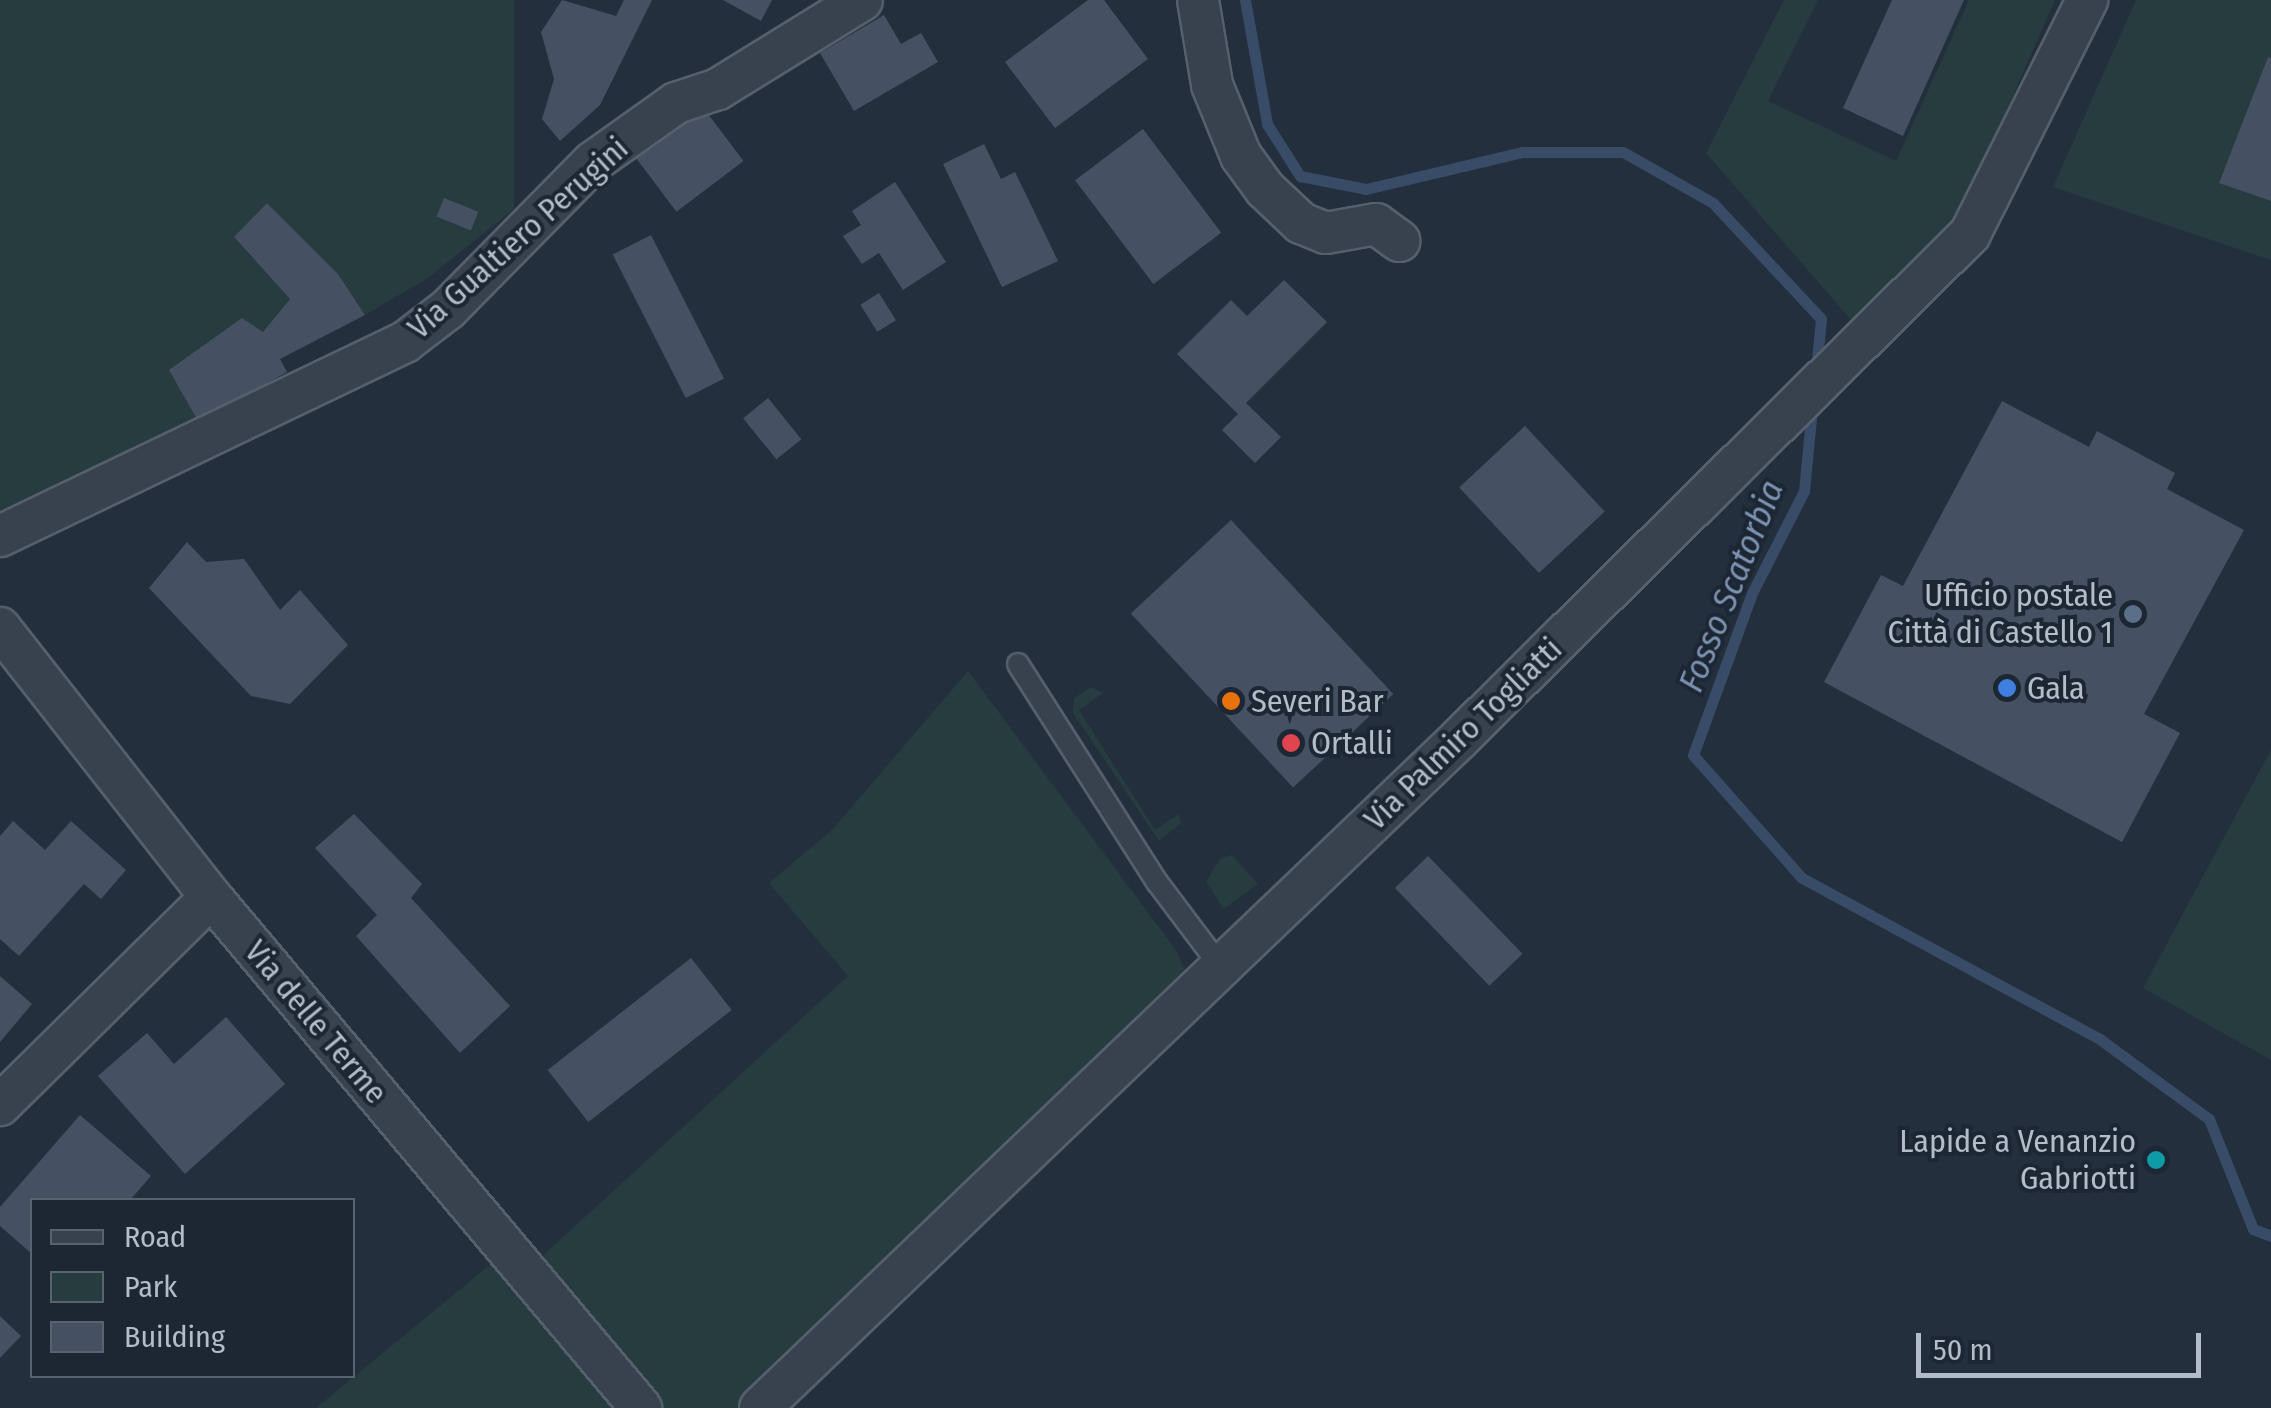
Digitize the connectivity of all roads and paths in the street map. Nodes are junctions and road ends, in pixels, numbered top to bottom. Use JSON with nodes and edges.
{"nodes":[{"id":1,"x":862,"y":0,"type":"edge"},
{"id":2,"x":1198,"y":0,"type":"edge"},
{"id":3,"x":2088,"y":0,"type":"edge"},
{"id":4,"x":1399,"y":241,"type":"dead end"},
{"id":5,"x":0,"y":536,"type":"edge"},
{"id":6,"x":0,"y":628,"type":"edge"},
{"id":7,"x":1018,"y":664,"type":"dead end"},
{"id":8,"x":212,"y":897,"type":"junction"},
{"id":9,"x":1220,"y":967,"type":"junction"},
{"id":10,"x":0,"y":1105,"type":"edge"},
{"id":11,"x":641,"y":1408,"type":"edge"},
{"id":12,"x":760,"y":1408,"type":"edge"}],
"edges":[{"from":1,"to":5,"type":"street","name":"Via Gualtiero Perugini"},
{"from":2,"to":4,"type":"street"},
{"from":3,"to":9,"type":"street","name":"Via Palmiro Togliatti"},
{"from":6,"to":8,"type":"street","name":"Via delle Terme"},
{"from":7,"to":9,"type":"lane"},
{"from":8,"to":10,"type":"street"},
{"from":8,"to":11,"type":"street","name":"Via delle Terme"},
{"from":9,"to":12,"type":"street","name":"Via Palmiro Togliatti"}]}
